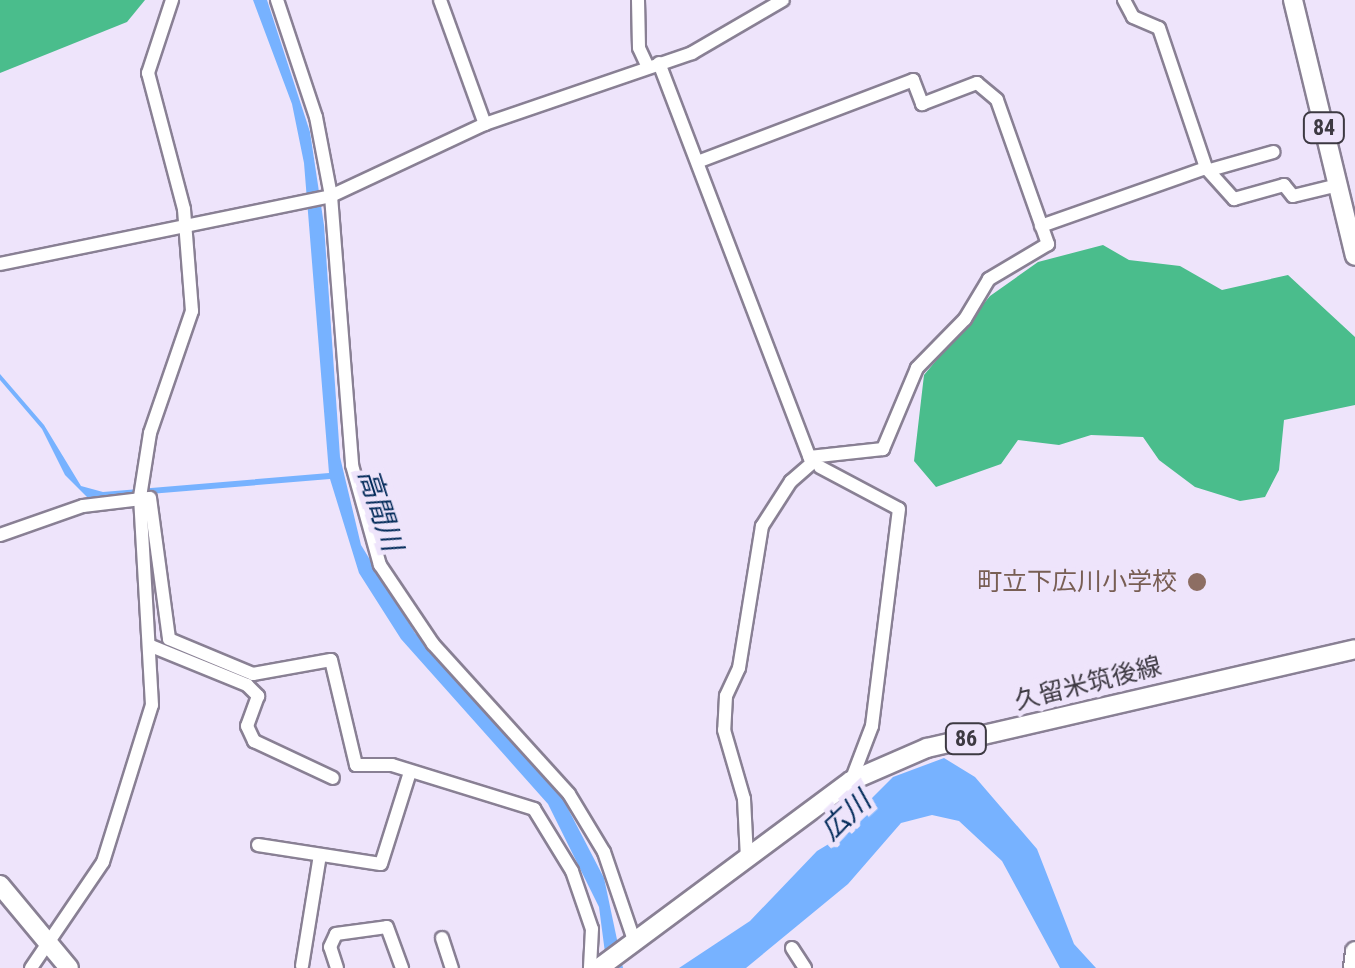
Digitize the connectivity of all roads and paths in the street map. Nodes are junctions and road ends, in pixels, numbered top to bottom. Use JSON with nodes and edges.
{"nodes":[{"id":1,"x":172,"y":0,"type":"edge"},
{"id":2,"x":277,"y":0,"type":"edge"},
{"id":3,"x":440,"y":0,"type":"edge"},
{"id":4,"x":638,"y":0,"type":"edge"},
{"id":5,"x":784,"y":0,"type":"edge"},
{"id":6,"x":1124,"y":0,"type":"edge"},
{"id":7,"x":1293,"y":0,"type":"edge"},
{"id":8,"x":653,"y":64,"type":"junction"},
{"id":9,"x":485,"y":124,"type":"junction"},
{"id":10,"x":1273,"y":152,"type":"dead end"},
{"id":11,"x":700,"y":161,"type":"junction"},
{"id":12,"x":1208,"y":169,"type":"junction"},
{"id":13,"x":1338,"y":185,"type":"junction"},
{"id":14,"x":331,"y":196,"type":"junction"},
{"id":15,"x":1041,"y":226,"type":"junction"},
{"id":16,"x":184,"y":228,"type":"junction"},
{"id":17,"x":1355,"y":256,"type":"edge"},
{"id":18,"x":0,"y":264,"type":"edge"},
{"id":19,"x":814,"y":462,"type":"junction"},
{"id":20,"x":140,"y":495,"type":"junction"},
{"id":21,"x":0,"y":535,"type":"edge"},
{"id":22,"x":151,"y":646,"type":"junction"},
{"id":23,"x":1355,"y":650,"type":"edge"},
{"id":24,"x":410,"y":772,"type":"junction"},
{"id":25,"x":334,"y":778,"type":"dead end"},
{"id":26,"x":851,"y":782,"type":"junction"},
{"id":27,"x":258,"y":845,"type":"dead end"},
{"id":28,"x":320,"y":855,"type":"junction"},
{"id":29,"x":747,"y":858,"type":"junction"},
{"id":30,"x":0,"y":885,"type":"edge"},
{"id":31,"x":442,"y":938,"type":"dead end"},
{"id":32,"x":48,"y":942,"type":"junction"},
{"id":33,"x":631,"y":942,"type":"junction"},
{"id":34,"x":792,"y":948,"type":"dead end"},
{"id":35,"x":1355,"y":952,"type":"edge"},
{"id":36,"x":302,"y":966,"type":"edge"},
{"id":37,"x":30,"y":968,"type":"edge"},
{"id":38,"x":69,"y":968,"type":"edge"},
{"id":39,"x":337,"y":968,"type":"edge"},
{"id":40,"x":402,"y":968,"type":"edge"},
{"id":41,"x":452,"y":968,"type":"edge"},
{"id":42,"x":590,"y":968,"type":"edge"},
{"id":43,"x":599,"y":968,"type":"edge"},
{"id":44,"x":804,"y":968,"type":"edge"},
{"id":45,"x":1354,"y":968,"type":"edge"}],
"edges":[{"from":1,"to":16,"type":"street"},
{"from":2,"to":14,"type":"street"},
{"from":3,"to":9,"type":"street"},
{"from":4,"to":8,"type":"street"},
{"from":5,"to":8,"type":"street"},
{"from":6,"to":12,"type":"street"},
{"from":7,"to":13,"type":"main road","number":"84"},
{"from":8,"to":9,"type":"street"},
{"from":8,"to":11,"type":"street"},
{"from":9,"to":14,"type":"street"},
{"from":10,"to":12,"type":"street"},
{"from":11,"to":15,"type":"street"},
{"from":11,"to":19,"type":"street"},
{"from":12,"to":13,"type":"street"},
{"from":12,"to":15,"type":"street"},
{"from":13,"to":17,"type":"main road","number":"84"},
{"from":14,"to":16,"type":"street"},
{"from":14,"to":33,"type":"street"},
{"from":15,"to":19,"type":"street"},
{"from":16,"to":18,"type":"street"},
{"from":16,"to":20,"type":"street"},
{"from":19,"to":26,"type":"street"},
{"from":19,"to":29,"type":"street"},
{"from":20,"to":21,"type":"street"},
{"from":20,"to":22,"type":"street"},
{"from":20,"to":24,"type":"street"},
{"from":22,"to":25,"type":"street"},
{"from":22,"to":32,"type":"street"},
{"from":23,"to":26,"type":"main road","name":"久留米筑後線","number":"86"},
{"from":24,"to":28,"type":"street"},
{"from":24,"to":42,"type":"street"},
{"from":26,"to":29,"type":"main road","name":"久留米筑後線","number":"86"},
{"from":27,"to":28,"type":"street"},
{"from":28,"to":36,"type":"street"},
{"from":29,"to":33,"type":"main road","name":"久留米筑後線","number":"86"},
{"from":30,"to":32,"type":"main road"},
{"from":31,"to":41,"type":"street"},
{"from":32,"to":37,"type":"street"},
{"from":32,"to":38,"type":"main road"},
{"from":33,"to":43,"type":"main road","name":"久留米筑後線","number":"86"},
{"from":34,"to":44,"type":"street"},
{"from":35,"to":45,"type":"main road"},
{"from":39,"to":40,"type":"street"}]}
